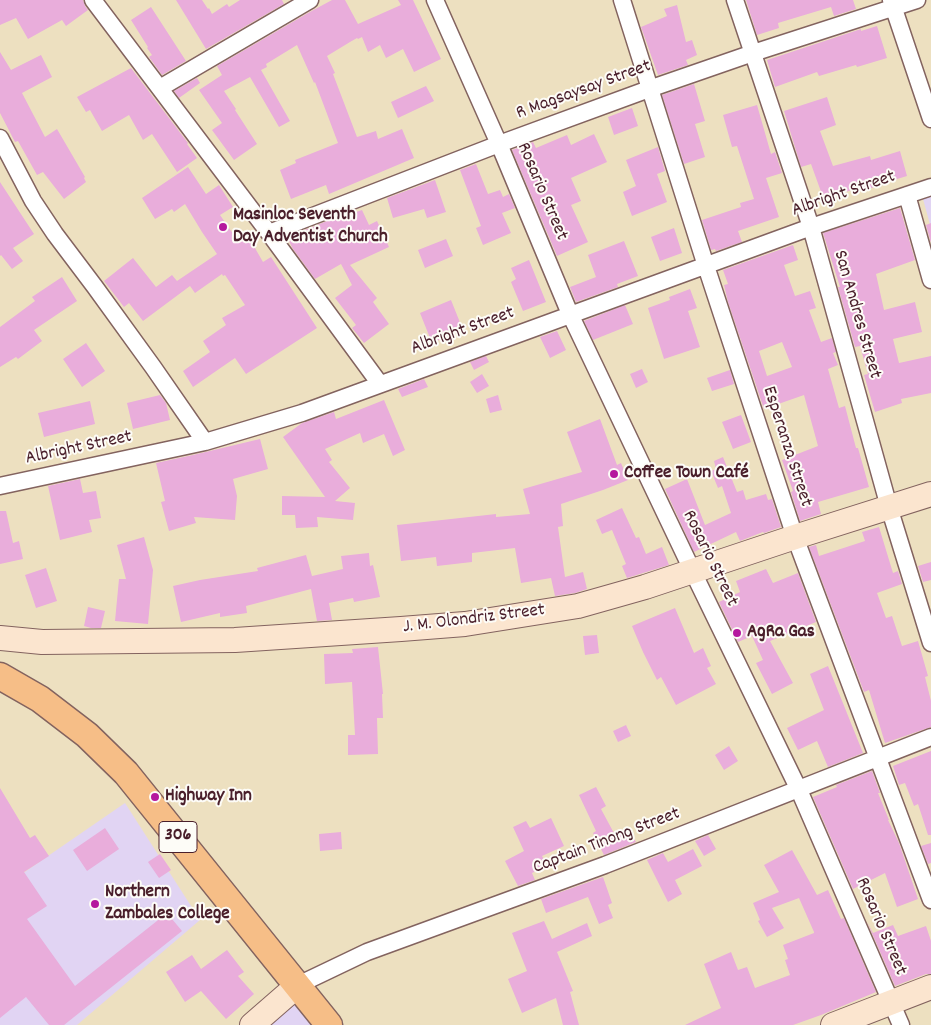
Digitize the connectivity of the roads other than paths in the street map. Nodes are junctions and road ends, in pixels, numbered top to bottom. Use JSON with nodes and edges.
{"nodes":[{"id":1,"x":93,"y":0,"type":"edge"},
{"id":2,"x":310,"y":0,"type":"edge"},
{"id":3,"x":435,"y":0,"type":"edge"},
{"id":4,"x":622,"y":0,"type":"edge"},
{"id":5,"x":735,"y":0,"type":"edge"},
{"id":6,"x":917,"y":0,"type":"edge"},
{"id":7,"x":892,"y":4,"type":"edge"},
{"id":8,"x":753,"y":53,"type":"junction"},
{"id":9,"x":160,"y":88,"type":"junction"},
{"id":10,"x":649,"y":88,"type":"junction"},
{"id":11,"x":931,"y":119,"type":"edge"},
{"id":12,"x":0,"y":138,"type":"edge"},
{"id":13,"x":499,"y":144,"type":"junction"},
{"id":14,"x":931,"y":187,"type":"edge"},
{"id":15,"x":906,"y":195,"type":"junction"},
{"id":16,"x":811,"y":227,"type":"junction"},
{"id":17,"x":269,"y":232,"type":"junction"},
{"id":18,"x":706,"y":266,"type":"junction"},
{"id":19,"x":931,"y":280,"type":"edge"},
{"id":20,"x":570,"y":314,"type":"junction"},
{"id":21,"x":380,"y":384,"type":"junction"},
{"id":22,"x":205,"y":442,"type":"junction"},
{"id":23,"x":0,"y":486,"type":"edge"},
{"id":24,"x":931,"y":494,"type":"edge"},
{"id":25,"x":889,"y":507,"type":"junction"},
{"id":26,"x":795,"y":537,"type":"junction"},
{"id":27,"x":693,"y":572,"type":"junction"},
{"id":28,"x":0,"y":638,"type":"edge"},
{"id":29,"x":931,"y":643,"type":"edge"},
{"id":30,"x":0,"y":676,"type":"edge"},
{"id":31,"x":931,"y":737,"type":"edge"},
{"id":32,"x":878,"y":758,"type":"junction"},
{"id":33,"x":799,"y":790,"type":"junction"},
{"id":34,"x":931,"y":900,"type":"edge"},
{"id":35,"x":298,"y":986,"type":"junction"},
{"id":36,"x":931,"y":987,"type":"edge"},
{"id":37,"x":892,"y":1003,"type":"junction"},
{"id":38,"x":252,"y":1025,"type":"edge"},
{"id":39,"x":329,"y":1025,"type":"edge"},
{"id":40,"x":833,"y":1025,"type":"edge"},
{"id":41,"x":901,"y":1025,"type":"edge"}],
"edges":[{"from":1,"to":9,"type":"street"},
{"from":2,"to":9,"type":"street"},
{"from":3,"to":13,"type":"street","name":"Rosario Street"},
{"from":4,"to":10,"type":"street","name":"Esperanza Street"},
{"from":5,"to":8,"type":"street","name":"San Andres Street"},
{"from":6,"to":7,"type":"street","name":"R Magsaysay Street"},
{"from":7,"to":8,"type":"street","name":"R Magsaysay Street"},
{"from":7,"to":11,"type":"street"},
{"from":8,"to":10,"type":"street","name":"R Magsaysay Street"},
{"from":8,"to":16,"type":"street","name":"San Andres Street"},
{"from":9,"to":17,"type":"street"},
{"from":10,"to":13,"type":"street","name":"R Magsaysay Street"},
{"from":10,"to":18,"type":"street","name":"Esperanza Street"},
{"from":12,"to":22,"type":"street"},
{"from":13,"to":17,"type":"street","name":"R Magsaysay Street"},
{"from":13,"to":20,"type":"street","name":"Rosario Street"},
{"from":14,"to":15,"type":"street","name":"Albright Street"},
{"from":15,"to":16,"type":"street","name":"Albright Street"},
{"from":15,"to":19,"type":"street"},
{"from":16,"to":18,"type":"street","name":"Albright Street"},
{"from":16,"to":25,"type":"street","name":"San Andres Street"},
{"from":17,"to":21,"type":"street"},
{"from":18,"to":20,"type":"street","name":"Albright Street"},
{"from":18,"to":26,"type":"street","name":"Esperanza Street"},
{"from":20,"to":21,"type":"street","name":"Albright Street"},
{"from":20,"to":27,"type":"street","name":"Rosario Street"},
{"from":21,"to":22,"type":"street","name":"Albright Street"},
{"from":22,"to":23,"type":"street","name":"Albright Street"},
{"from":24,"to":25,"type":"street","name":"J. M. Olondriz Street"},
{"from":25,"to":26,"type":"street","name":"J. M. Olondriz Street"},
{"from":25,"to":29,"type":"street","name":"San Andres Street"},
{"from":26,"to":27,"type":"street","name":"J. M. Olondriz Street"},
{"from":26,"to":32,"type":"street","name":"Esperanza Street"},
{"from":27,"to":28,"type":"street","name":"J. M. Olondriz Street"},
{"from":27,"to":33,"type":"street","name":"Rosario Street"},
{"from":30,"to":35,"type":"main road","number":"306"},
{"from":31,"to":32,"type":"street","name":"Captain Tinong Street"},
{"from":32,"to":33,"type":"street","name":"Captain Tinong Street"},
{"from":32,"to":34,"type":"street","name":"Esperanza Street"},
{"from":33,"to":35,"type":"street","name":"Captain Tinong Street"},
{"from":33,"to":37,"type":"street","name":"Rosario Street"},
{"from":35,"to":38,"type":"street"},
{"from":35,"to":39,"type":"main road","number":"306"},
{"from":36,"to":37,"type":"street"},
{"from":37,"to":40,"type":"street"},
{"from":37,"to":41,"type":"street","name":"Rosario Street"}]}
